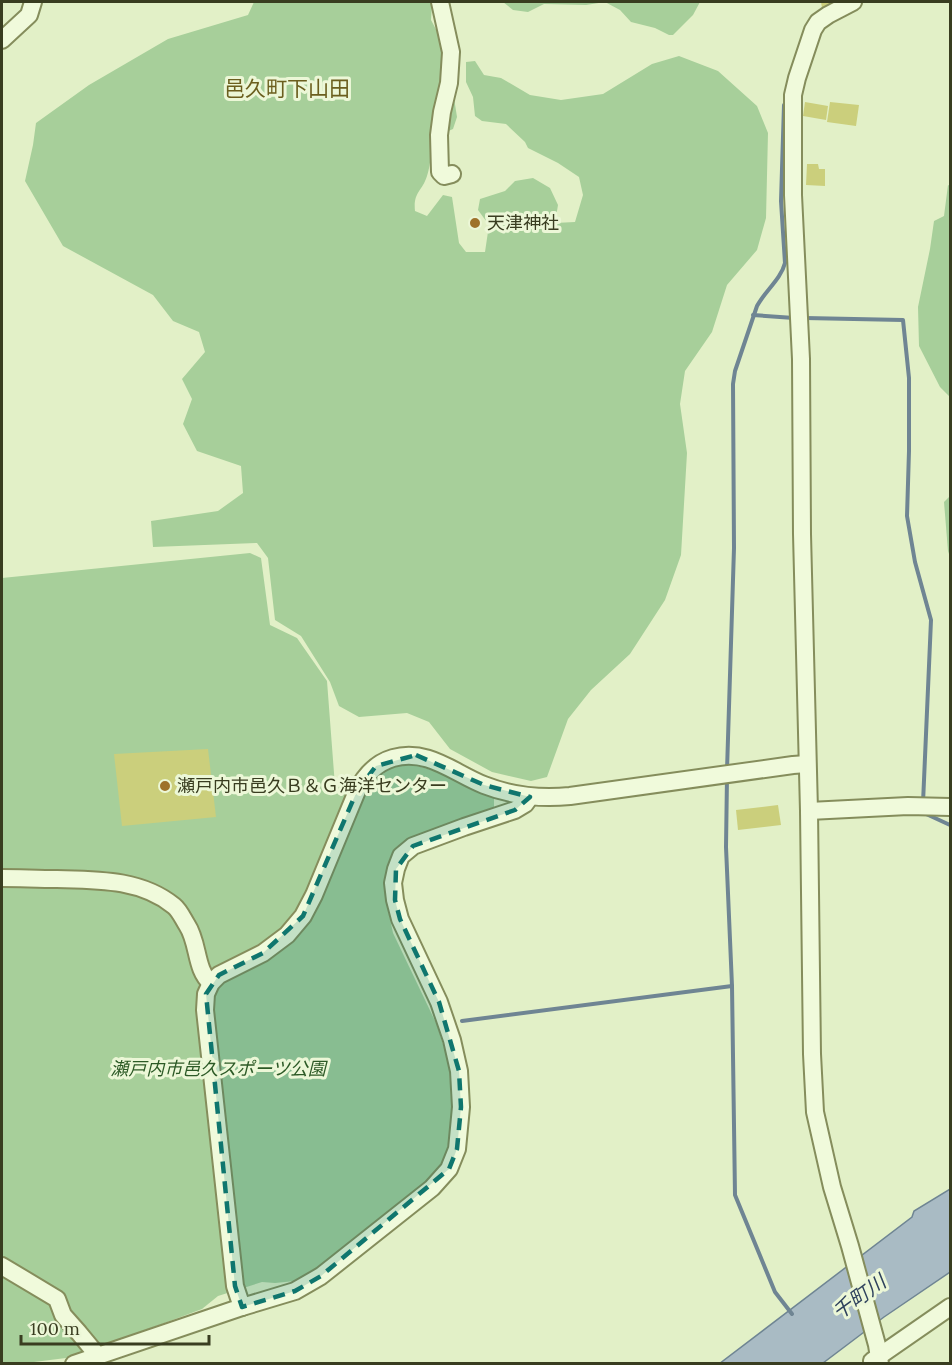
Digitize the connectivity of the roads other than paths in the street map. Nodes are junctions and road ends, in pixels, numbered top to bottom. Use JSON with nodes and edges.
{"nodes":[{"id":1,"x":33,"y":2,"type":"edge"},
{"id":2,"x":440,"y":2,"type":"edge"},
{"id":3,"x":853,"y":2,"type":"edge"},
{"id":4,"x":2,"y":40,"type":"edge"},
{"id":5,"x":452,"y":174,"type":"dead end"},
{"id":6,"x":807,"y":764,"type":"junction"},
{"id":7,"x":530,"y":797,"type":"junction"},
{"id":8,"x":951,"y":807,"type":"edge"},
{"id":9,"x":809,"y":812,"type":"junction"},
{"id":10,"x":2,"y":878,"type":"edge"},
{"id":11,"x":211,"y":983,"type":"junction"},
{"id":12,"x":2,"y":1266,"type":"edge"},
{"id":13,"x":242,"y":1307,"type":"junction"},
{"id":14,"x":951,"y":1307,"type":"edge"},
{"id":15,"x":98,"y":1356,"type":"junction"},
{"id":16,"x":877,"y":1357,"type":"edge"},
{"id":17,"x":74,"y":1364,"type":"edge"}],
"edges":[{"from":1,"to":4,"type":"street"},
{"from":2,"to":5,"type":"street"},
{"from":3,"to":6,"type":"street"},
{"from":6,"to":7,"type":"street"},
{"from":6,"to":9,"type":"street"},
{"from":7,"to":11,"type":"street"},
{"from":7,"to":13,"type":"street"},
{"from":8,"to":9,"type":"street"},
{"from":9,"to":16,"type":"street"},
{"from":10,"to":11,"type":"street"},
{"from":11,"to":13,"type":"street"},
{"from":12,"to":15,"type":"street"},
{"from":13,"to":15,"type":"street"},
{"from":14,"to":16,"type":"street"},
{"from":15,"to":17,"type":"street"}]}
